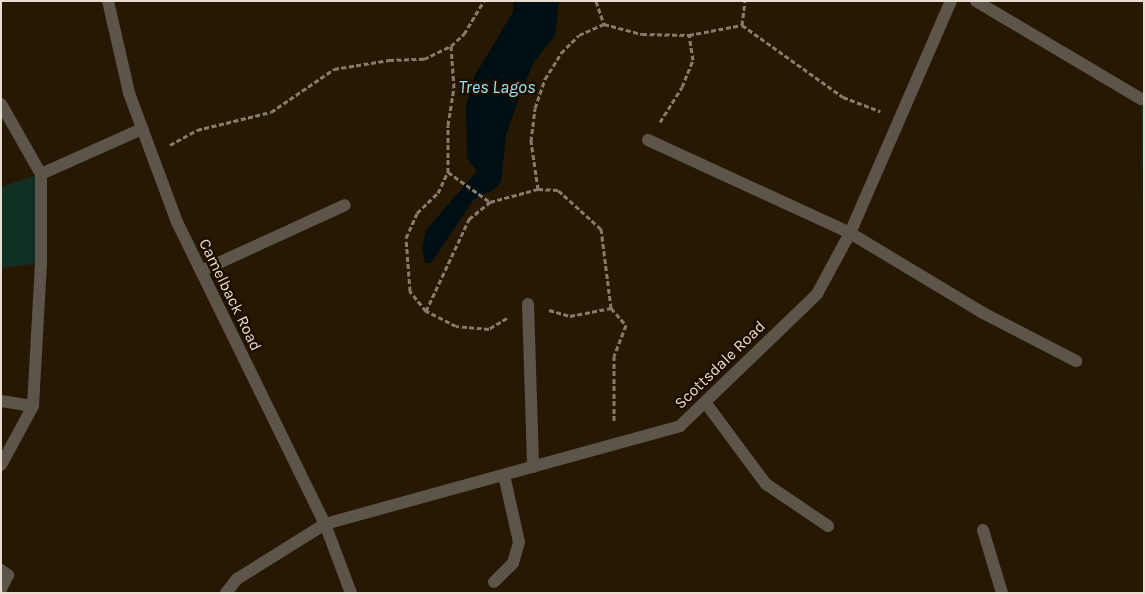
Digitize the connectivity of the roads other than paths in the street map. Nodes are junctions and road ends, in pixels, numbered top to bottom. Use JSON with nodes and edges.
{"nodes":[{"id":1,"x":108,"y":1,"type":"edge"},
{"id":2,"x":951,"y":1,"type":"edge"},
{"id":3,"x":976,"y":1,"type":"edge"},
{"id":4,"x":1141,"y":99,"type":"dead end"},
{"id":5,"x":1,"y":104,"type":"edge"},
{"id":6,"x":142,"y":129,"type":"junction"},
{"id":7,"x":648,"y":140,"type":"road end"},
{"id":8,"x":40,"y":174,"type":"junction"},
{"id":9,"x":345,"y":205,"type":"dead end"},
{"id":10,"x":850,"y":233,"type":"junction"},
{"id":11,"x":200,"y":271,"type":"junction"},
{"id":12,"x":528,"y":304,"type":"road end"},
{"id":13,"x":1076,"y":361,"type":"dead end"},
{"id":14,"x":1,"y":401,"type":"edge"},
{"id":15,"x":705,"y":402,"type":"junction"},
{"id":16,"x":33,"y":406,"type":"junction"},
{"id":17,"x":1,"y":465,"type":"edge"},
{"id":18,"x":533,"y":467,"type":"junction"},
{"id":19,"x":504,"y":475,"type":"junction"},
{"id":20,"x":325,"y":524,"type":"junction"},
{"id":21,"x":828,"y":526,"type":"dead end"},
{"id":22,"x":983,"y":530,"type":"dead end"},
{"id":23,"x":1,"y":570,"type":"edge"},
{"id":24,"x":494,"y":582,"type":"dead end"},
{"id":25,"x":1,"y":589,"type":"edge"},
{"id":26,"x":226,"y":593,"type":"edge"},
{"id":27,"x":351,"y":593,"type":"edge"},
{"id":28,"x":1002,"y":593,"type":"edge"}],
"edges":[{"from":1,"to":6,"type":"street","name":"Camelback Road"},
{"from":2,"to":10,"type":"street","name":"Scottsdale Road"},
{"from":3,"to":4,"type":"street"},
{"from":5,"to":8,"type":"street"},
{"from":6,"to":8,"type":"street"},
{"from":6,"to":11,"type":"street","name":"Camelback Road"},
{"from":7,"to":10,"type":"street"},
{"from":8,"to":16,"type":"street"},
{"from":9,"to":11,"type":"street"},
{"from":10,"to":13,"type":"street"},
{"from":10,"to":15,"type":"street","name":"Scottsdale Road"},
{"from":11,"to":20,"type":"street","name":"Camelback Road"},
{"from":12,"to":18,"type":"street"},
{"from":14,"to":16,"type":"street"},
{"from":15,"to":18,"type":"street","name":"Scottsdale Road"},
{"from":15,"to":21,"type":"street"},
{"from":16,"to":17,"type":"street"},
{"from":18,"to":19,"type":"street","name":"Scottsdale Road"},
{"from":19,"to":20,"type":"street","name":"Scottsdale Road"},
{"from":19,"to":24,"type":"street"},
{"from":20,"to":26,"type":"street","name":"Scottsdale Road"},
{"from":20,"to":27,"type":"street","name":"Camelback Road"},
{"from":22,"to":28,"type":"street"},
{"from":23,"to":25,"type":"street"}]}
